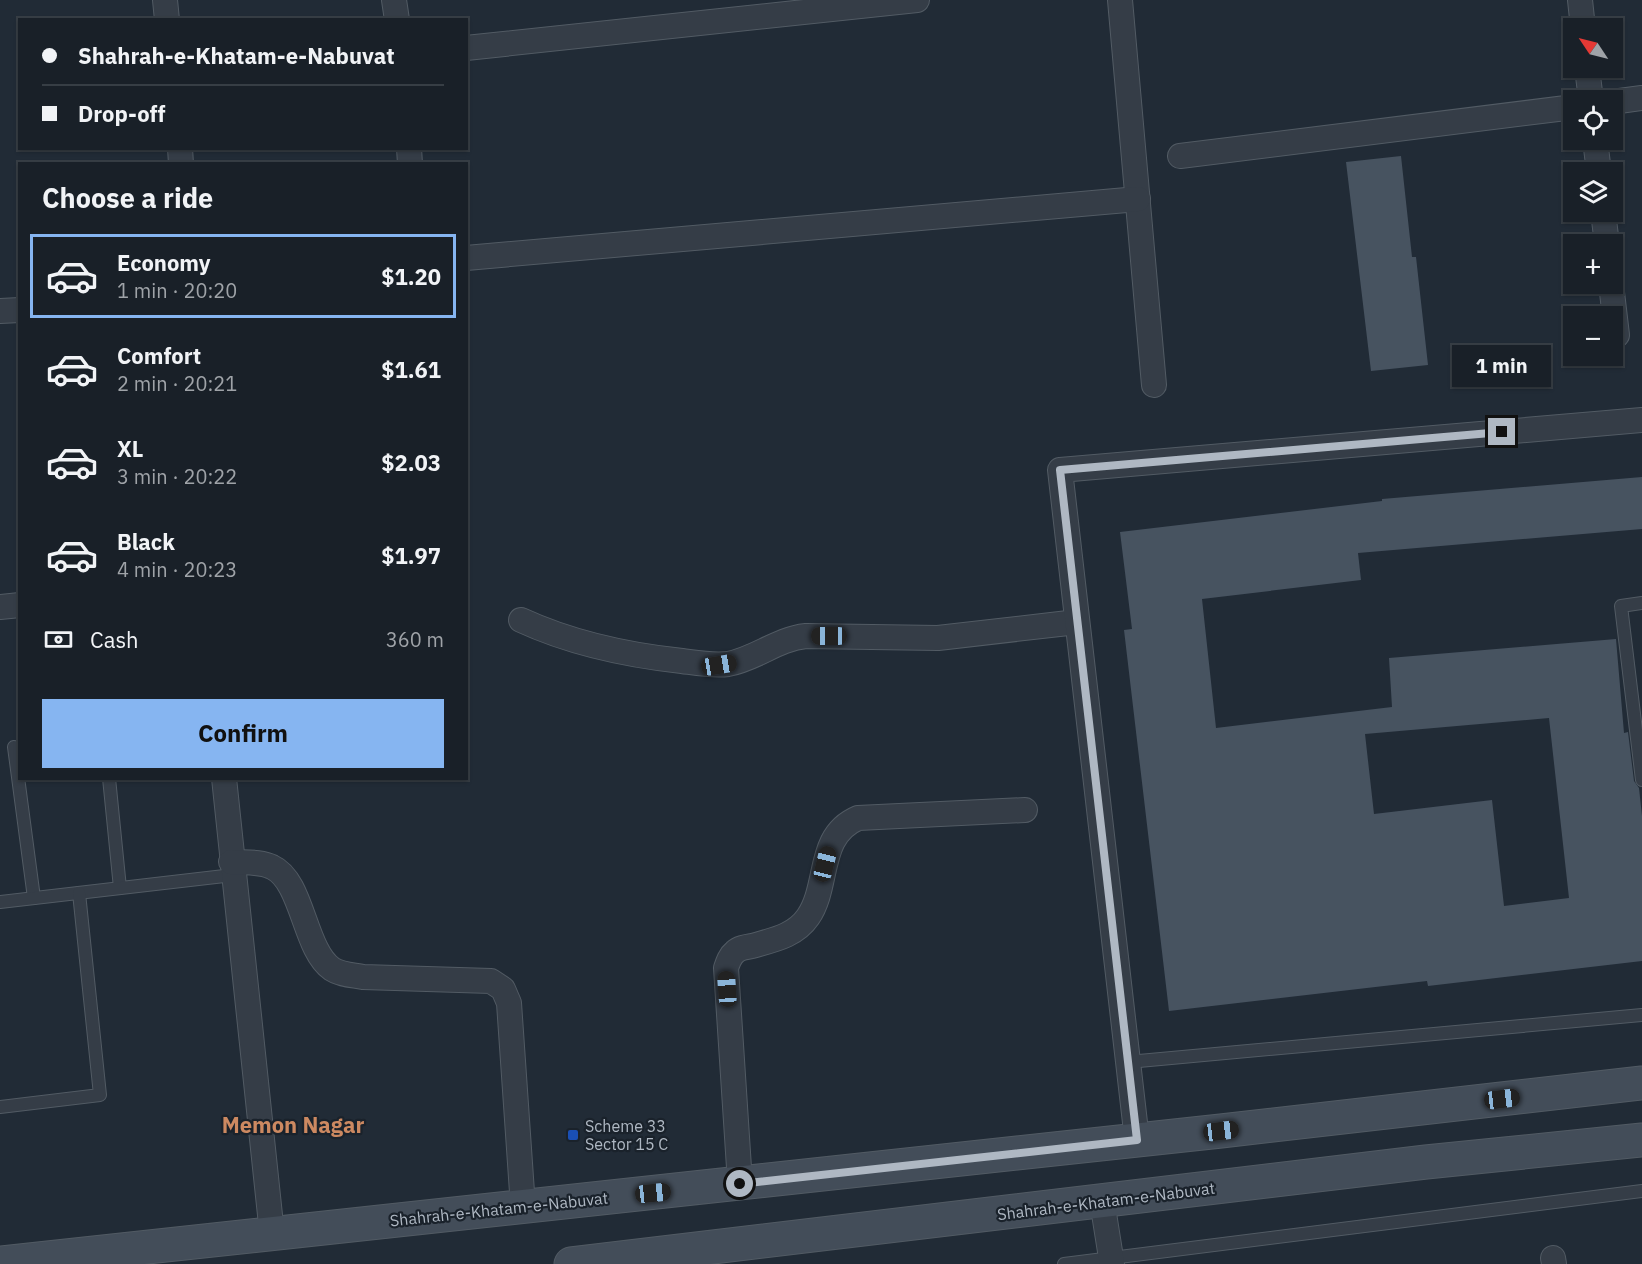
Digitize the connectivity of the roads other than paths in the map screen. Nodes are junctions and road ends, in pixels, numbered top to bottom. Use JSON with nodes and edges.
{"nodes":[{"id":1,"x":165,"y":0,"type":"edge"},
{"id":2,"x":394,"y":0,"type":"edge"},
{"id":3,"x":917,"y":0,"type":"edge"},
{"id":4,"x":1120,"y":0,"type":"edge"},
{"id":5,"x":1580,"y":0,"type":"edge"},
{"id":6,"x":167,"y":18,"type":"edge"},
{"id":7,"x":397,"y":18,"type":"edge"},
{"id":8,"x":1582,"y":18,"type":"edge"},
{"id":9,"x":468,"y":48,"type":"edge"},
{"id":10,"x":1642,"y":98,"type":"edge"},
{"id":11,"x":1623,"y":101,"type":"edge"},
{"id":12,"x":1563,"y":107,"type":"edge"},
{"id":13,"x":1180,"y":156,"type":"dead end"},
{"id":14,"x":1138,"y":199,"type":"junction"},
{"id":15,"x":468,"y":258,"type":"edge"},
{"id":16,"x":18,"y":310,"type":"edge"},
{"id":17,"x":0,"y":311,"type":"edge"},
{"id":18,"x":1154,"y":385,"type":"dead end"},
{"id":19,"x":1642,"y":420,"type":"edge"},
{"id":20,"x":1642,"y":603,"type":"edge"},
{"id":21,"x":18,"y":605,"type":"edge"},
{"id":22,"x":0,"y":607,"type":"edge"},
{"id":23,"x":522,"y":620,"type":"dead end"},
{"id":24,"x":1077,"y":622,"type":"junction"},
{"id":25,"x":17,"y":747,"type":"edge"},
{"id":26,"x":0,"y":749,"type":"edge"},
{"id":27,"x":21,"y":780,"type":"edge"},
{"id":28,"x":109,"y":780,"type":"edge"},
{"id":29,"x":224,"y":780,"type":"edge"},
{"id":30,"x":1642,"y":780,"type":"edge"},
{"id":31,"x":1025,"y":810,"type":"dead end"},
{"id":32,"x":232,"y":869,"type":"junction"},
{"id":33,"x":120,"y":888,"type":"junction"},
{"id":34,"x":79,"y":893,"type":"junction"},
{"id":35,"x":34,"y":898,"type":"junction"},
{"id":36,"x":0,"y":902,"type":"edge"},
{"id":37,"x":1642,"y":1015,"type":"edge"},
{"id":38,"x":1128,"y":1062,"type":"junction"},
{"id":39,"x":1642,"y":1083,"type":"edge"},
{"id":40,"x":0,"y":1107,"type":"edge"},
{"id":41,"x":1137,"y":1140,"type":"junction"},
{"id":42,"x":1642,"y":1140,"type":"edge"},
{"id":43,"x":740,"y":1184,"type":"junction"},
{"id":44,"x":1642,"y":1191,"type":"edge"},
{"id":45,"x":1102,"y":1201,"type":"junction"},
{"id":46,"x":523,"y":1207,"type":"junction"},
{"id":47,"x":272,"y":1234,"type":"junction"},
{"id":48,"x":1111,"y":1262,"type":"edge"},
{"id":49,"x":0,"y":1263,"type":"edge"},
{"id":50,"x":571,"y":1264,"type":"edge"},
{"id":51,"x":1064,"y":1264,"type":"edge"}],
"edges":[{"from":1,"to":6,"type":"street"},
{"from":2,"to":7,"type":"street"},
{"from":3,"to":9,"type":"street"},
{"from":4,"to":14,"type":"street"},
{"from":5,"to":8,"type":"street"},
{"from":10,"to":11,"type":"street"},
{"from":12,"to":13,"type":"street"},
{"from":14,"to":15,"type":"street"},
{"from":14,"to":18,"type":"street"},
{"from":16,"to":17,"type":"street"},
{"from":19,"to":24,"type":"street"},
{"from":20,"to":30,"type":"lane"},
{"from":21,"to":22,"type":"street"},
{"from":23,"to":24,"type":"street"},
{"from":24,"to":38,"type":"street"},
{"from":25,"to":26,"type":"lane"},
{"from":27,"to":35,"type":"lane"},
{"from":28,"to":33,"type":"lane"},
{"from":29,"to":32,"type":"street"},
{"from":31,"to":43,"type":"street"},
{"from":32,"to":33,"type":"lane"},
{"from":32,"to":46,"type":"street"},
{"from":32,"to":47,"type":"street"},
{"from":33,"to":34,"type":"lane"},
{"from":34,"to":35,"type":"lane"},
{"from":34,"to":40,"type":"lane"},
{"from":35,"to":36,"type":"lane"},
{"from":37,"to":38,"type":"lane"},
{"from":38,"to":41,"type":"street"},
{"from":39,"to":41,"type":"main road","name":"Shahrah-e-Khatam-e-Nabuvat"},
{"from":41,"to":43,"type":"main road","name":"Shahrah-e-Khatam-e-Nabuvat"},
{"from":42,"to":45,"type":"main road","name":"Shahrah-e-Khatam-e-Nabuvat"},
{"from":43,"to":46,"type":"main road","name":"Shahrah-e-Khatam-e-Nabuvat"},
{"from":44,"to":48,"type":"lane"},
{"from":45,"to":48,"type":"street"},
{"from":45,"to":50,"type":"main road","name":"Shahrah-e-Khatam-e-Nabuvat"},
{"from":46,"to":47,"type":"main road","name":"Shahrah-e-Khatam-e-Nabuvat"},
{"from":47,"to":49,"type":"main road","name":"Shahrah-e-Khatam-e-Nabuvat"},
{"from":48,"to":51,"type":"lane"}]}
